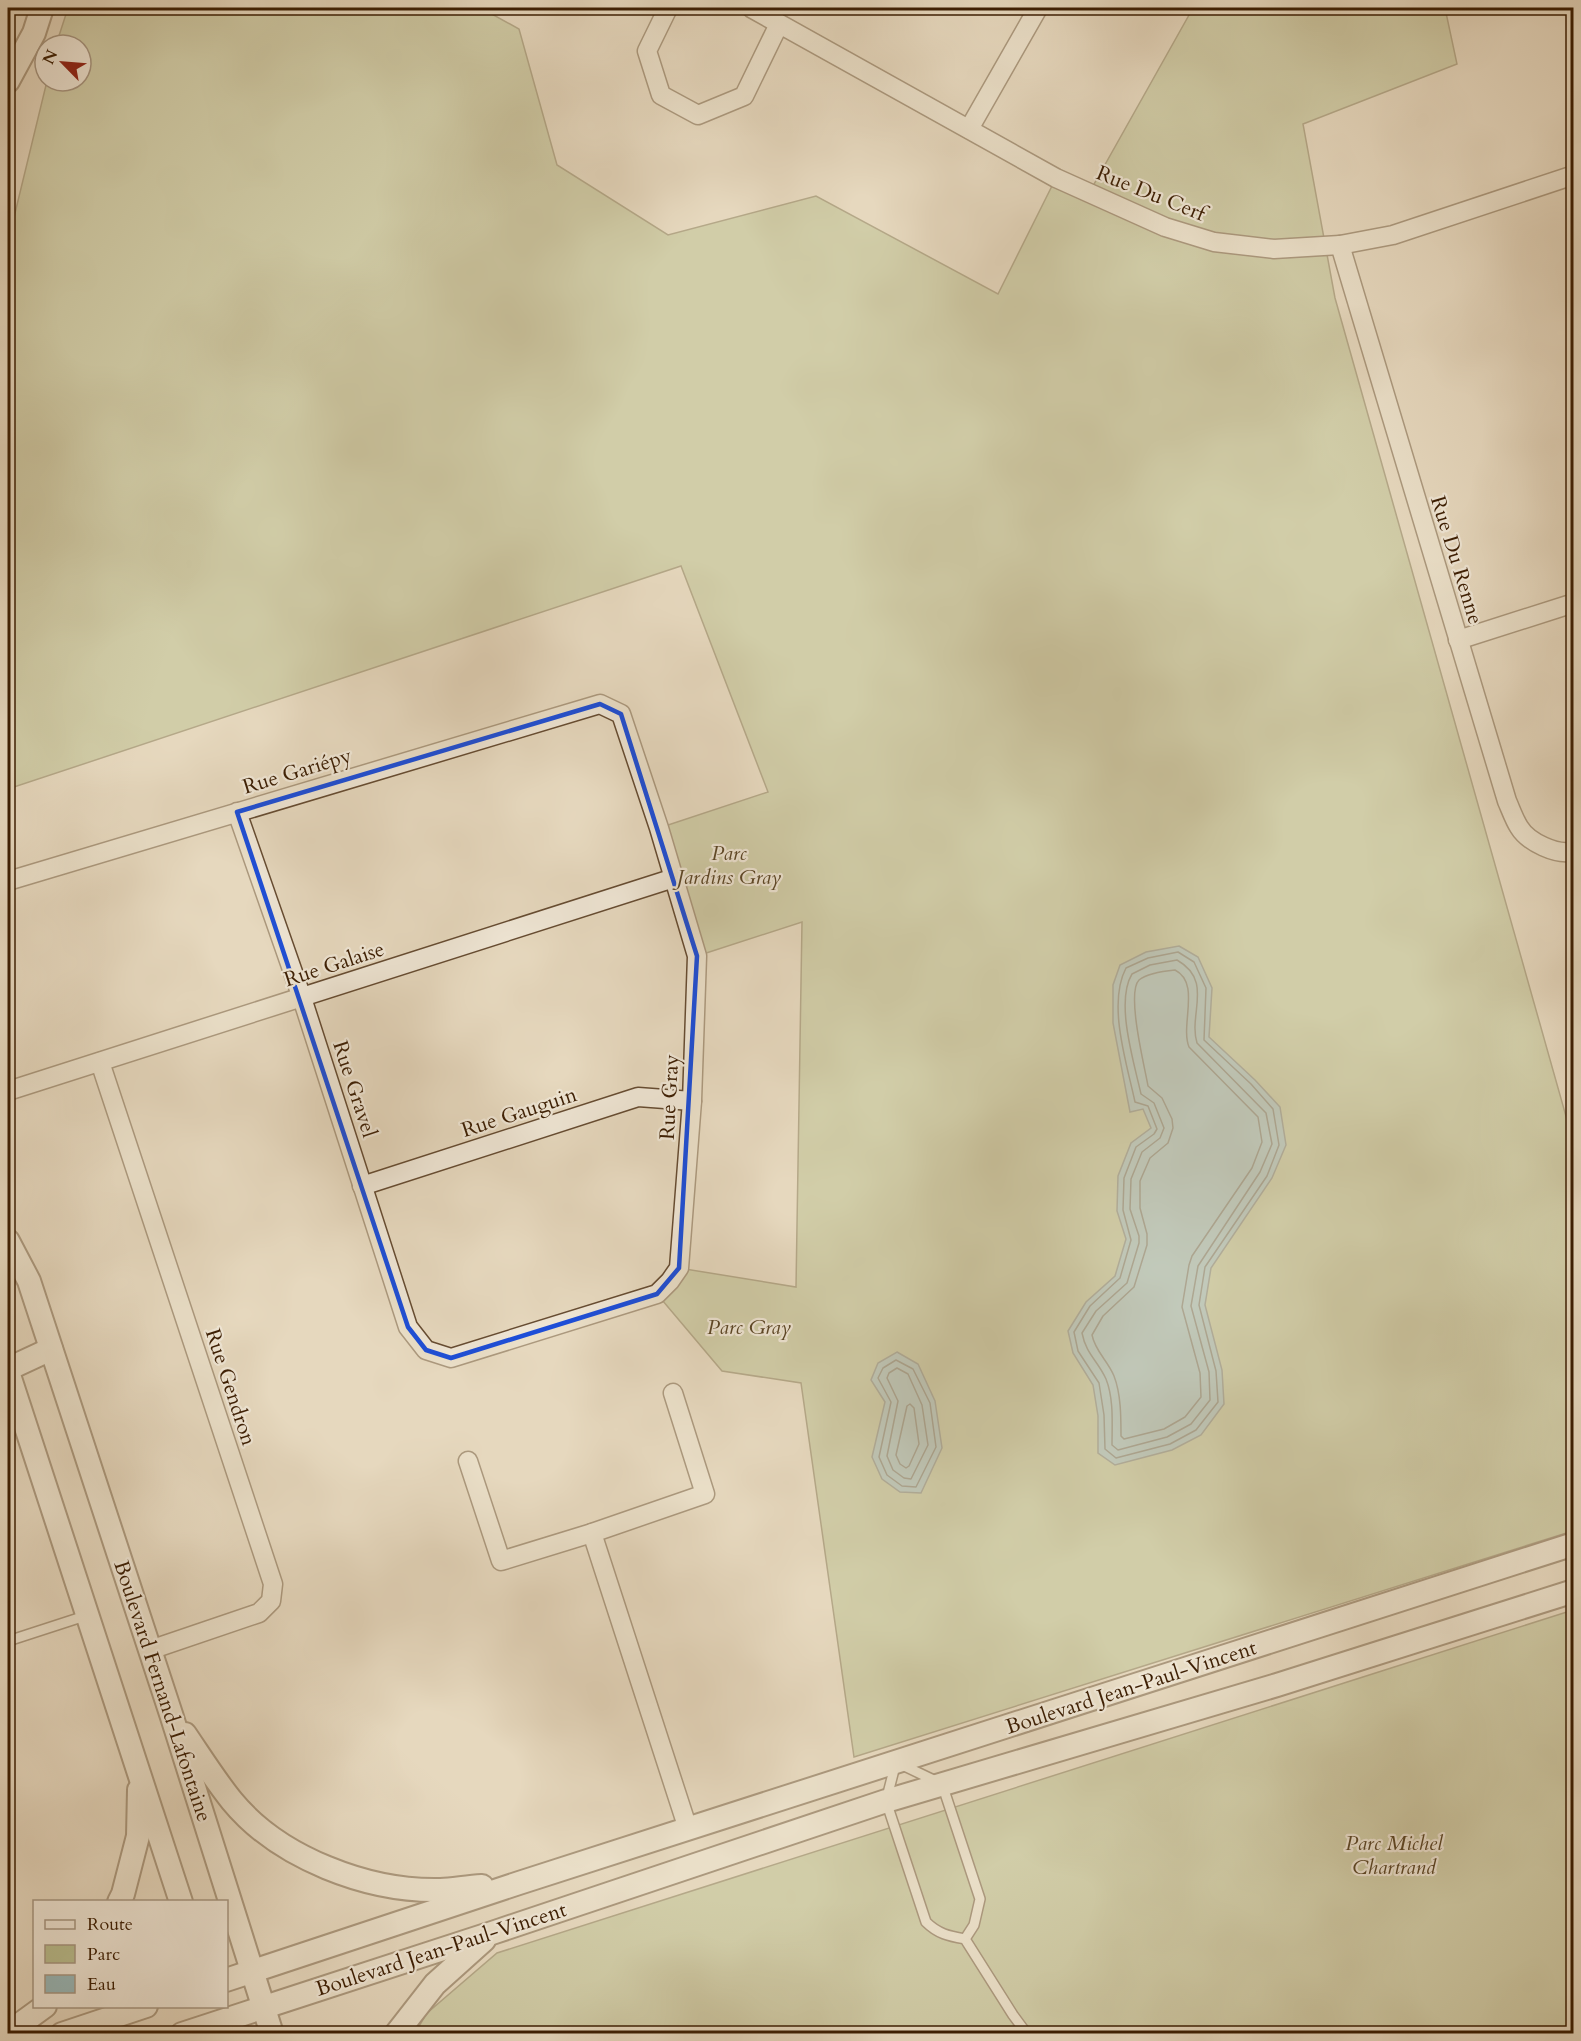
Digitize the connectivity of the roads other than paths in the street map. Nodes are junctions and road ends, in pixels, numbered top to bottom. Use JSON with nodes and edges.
{"nodes":[{"id":1,"x":42,"y":8,"type":"edge"},
{"id":2,"x":668,"y":8,"type":"edge"},
{"id":3,"x":751,"y":8,"type":"edge"},
{"id":4,"x":1038,"y":8,"type":"edge"},
{"id":5,"x":779,"y":24,"type":"junction"},
{"id":6,"x":8,"y":81,"type":"edge"},
{"id":7,"x":969,"y":129,"type":"junction"},
{"id":8,"x":1574,"y":175,"type":"edge"},
{"id":9,"x":1340,"y":245,"type":"junction"},
{"id":10,"x":1574,"y":603,"type":"edge"},
{"id":11,"x":1458,"y":640,"type":"junction"},
{"id":12,"x":600,"y":704,"type":"joint"},
{"id":13,"x":237,"y":812,"type":"junction"},
{"id":14,"x":1574,"y":851,"type":"edge"},
{"id":15,"x":674,"y":878,"type":"junction"},
{"id":16,"x":8,"y":881,"type":"edge"},
{"id":17,"x":302,"y":998,"type":"junction"},
{"id":18,"x":100,"y":1062,"type":"junction"},
{"id":19,"x":8,"y":1091,"type":"edge"},
{"id":20,"x":692,"y":1101,"type":"junction"},
{"id":21,"x":362,"y":1186,"type":"junction"},
{"id":22,"x":8,"y":1241,"type":"edge"},
{"id":23,"x":51,"y":1349,"type":"junction"},
{"id":24,"x":451,"y":1358,"type":"joint"},
{"id":25,"x":8,"y":1375,"type":"edge"},
{"id":26,"x":673,"y":1393,"type":"dead end"},
{"id":27,"x":468,"y":1461,"type":"dead end"},
{"id":28,"x":592,"y":1533,"type":"junction"},
{"id":29,"x":1574,"y":1545,"type":"edge"},
{"id":30,"x":1574,"y":1591,"type":"edge"},
{"id":31,"x":88,"y":1615,"type":"junction"},
{"id":32,"x":8,"y":1641,"type":"edge"},
{"id":33,"x":150,"y":1650,"type":"junction"},
{"id":34,"x":171,"y":1714,"type":"junction"},
{"id":35,"x":896,"y":1762,"type":"junction"},
{"id":36,"x":139,"y":1770,"type":"junction"},
{"id":37,"x":942,"y":1784,"type":"junction"},
{"id":38,"x":886,"y":1801,"type":"junction"},
{"id":39,"x":688,"y":1829,"type":"junction"},
{"id":40,"x":700,"y":1863,"type":"junction"},
{"id":41,"x":519,"y":1883,"type":"junction"},
{"id":42,"x":120,"y":1900,"type":"edge"},
{"id":43,"x":180,"y":1900,"type":"edge"},
{"id":44,"x":492,"y":1933,"type":"junction"},
{"id":45,"x":965,"y":1939,"type":"junction"},
{"id":46,"x":254,"y":1971,"type":"junction"},
{"id":47,"x":228,"y":1979,"type":"edge"},
{"id":48,"x":264,"y":2007,"type":"junction"},
{"id":49,"x":44,"y":2008,"type":"edge"},
{"id":50,"x":143,"y":2008,"type":"edge"},
{"id":51,"x":221,"y":2020,"type":"edge"},
{"id":52,"x":8,"y":2033,"type":"edge"},
{"id":53,"x":62,"y":2034,"type":"edge"},
{"id":54,"x":182,"y":2034,"type":"edge"},
{"id":55,"x":272,"y":2034,"type":"edge"},
{"id":56,"x":396,"y":2034,"type":"edge"},
{"id":57,"x":1027,"y":2034,"type":"edge"}],
"edges":[{"from":1,"to":6,"type":"street"},
{"from":2,"to":5,"type":"street"},
{"from":3,"to":5,"type":"street","name":"Rue Du Cerf"},
{"from":4,"to":7,"type":"street"},
{"from":5,"to":7,"type":"street","name":"Rue Du Cerf"},
{"from":7,"to":9,"type":"street","name":"Rue Du Cerf"},
{"from":8,"to":9,"type":"street","name":"Rue Du Cerf"},
{"from":9,"to":11,"type":"street","name":"Rue Du Renne"},
{"from":10,"to":11,"type":"street"},
{"from":11,"to":14,"type":"street","name":"Rue Du Renne"},
{"from":12,"to":13,"type":"street","name":"Rue Gariépy"},
{"from":12,"to":15,"type":"street","name":"Rue Gray"},
{"from":13,"to":16,"type":"street","name":"Rue Gariépy"},
{"from":13,"to":17,"type":"street","name":"Rue Gravel"},
{"from":15,"to":17,"type":"street","name":"Rue Galaise"},
{"from":15,"to":20,"type":"street","name":"Rue Gray"},
{"from":17,"to":18,"type":"street","name":"Rue Galaise"},
{"from":17,"to":21,"type":"street","name":"Rue Gravel"},
{"from":18,"to":19,"type":"street","name":"Rue Galaise"},
{"from":18,"to":33,"type":"street","name":"Rue Gendron"},
{"from":20,"to":21,"type":"street","name":"Rue Gauguin"},
{"from":20,"to":24,"type":"street","name":"Rue Gray"},
{"from":21,"to":24,"type":"street","name":"Rue Gravel"},
{"from":22,"to":23,"type":"street","name":"Boulevard Fernand-Lafontaine"},
{"from":23,"to":25,"type":"street"},
{"from":23,"to":33,"type":"street","name":"Boulevard Fernand-Lafontaine"},
{"from":25,"to":31,"type":"street"},
{"from":26,"to":28,"type":"street"},
{"from":27,"to":28,"type":"street"},
{"from":28,"to":39,"type":"street"},
{"from":29,"to":35,"type":"street","name":"Boulevard Jean-Paul-Vincent"},
{"from":30,"to":37,"type":"street","name":"Boulevard Jean-Paul-Vincent"},
{"from":31,"to":32,"type":"lane"},
{"from":31,"to":36,"type":"street"},
{"from":33,"to":34,"type":"street","name":"Boulevard Fernand-Lafontaine"},
{"from":34,"to":41,"type":"street"},
{"from":34,"to":46,"type":"street","name":"Boulevard Fernand-Lafontaine"},
{"from":35,"to":37,"type":"lane"},
{"from":35,"to":38,"type":"lane"},
{"from":35,"to":39,"type":"street","name":"Boulevard Jean-Paul-Vincent"},
{"from":36,"to":42,"type":"street"},
{"from":36,"to":43,"type":"street"},
{"from":37,"to":38,"type":"street","name":"Boulevard Jean-Paul-Vincent"},
{"from":37,"to":45,"type":"lane"},
{"from":38,"to":40,"type":"street","name":"Boulevard Jean-Paul-Vincent"},
{"from":38,"to":45,"type":"lane"},
{"from":39,"to":40,"type":"street"},
{"from":39,"to":41,"type":"street","name":"Boulevard Jean-Paul-Vincent"},
{"from":40,"to":44,"type":"street","name":"Boulevard Jean-Paul-Vincent"},
{"from":41,"to":46,"type":"street","name":"Boulevard Jean-Paul-Vincent"},
{"from":44,"to":48,"type":"street","name":"Boulevard Jean-Paul-Vincent"},
{"from":44,"to":56,"type":"street"},
{"from":45,"to":57,"type":"lane"},
{"from":46,"to":47,"type":"street","name":"Boulevard Jean-Paul-Vincent"},
{"from":46,"to":48,"type":"street","name":"Boulevard Fernand-Lafontaine"},
{"from":48,"to":51,"type":"street","name":"Boulevard Jean-Paul-Vincent"},
{"from":48,"to":55,"type":"street","name":"Boulevard Fernand-Lafontaine"},
{"from":49,"to":52,"type":"street"},
{"from":50,"to":53,"type":"street"},
{"from":51,"to":54,"type":"street","name":"Boulevard Jean-Paul-Vincent"}]}
